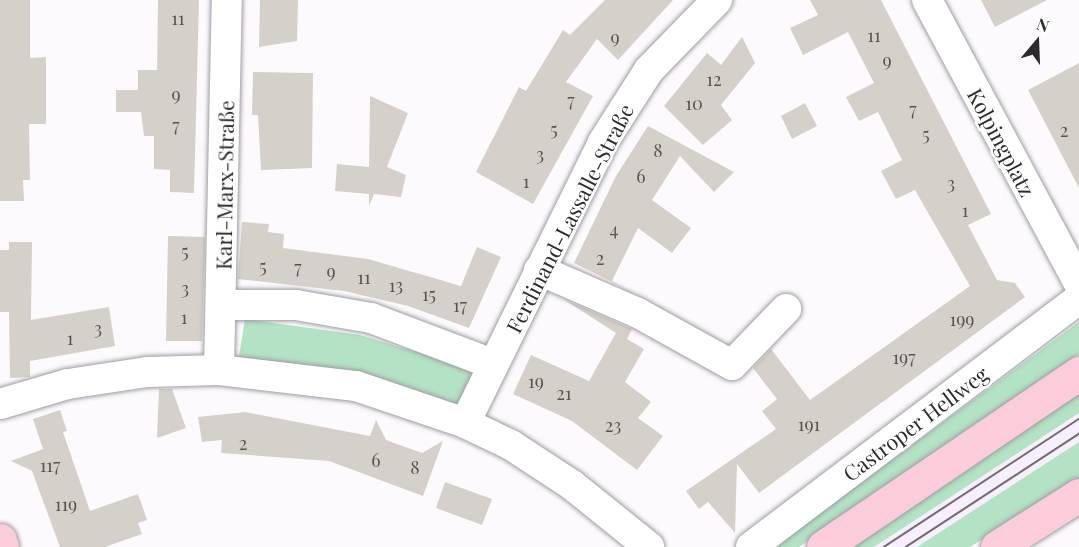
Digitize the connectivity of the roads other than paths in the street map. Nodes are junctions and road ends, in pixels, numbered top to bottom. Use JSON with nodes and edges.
{"nodes":[{"id":1,"x":227,"y":0,"type":"edge"},
{"id":2,"x":717,"y":0,"type":"edge"},
{"id":3,"x":927,"y":0,"type":"edge"},
{"id":4,"x":539,"y":270,"type":"junction"},
{"id":5,"x":1079,"y":284,"type":"edge"},
{"id":6,"x":1079,"y":298,"type":"edge"},
{"id":7,"x":222,"y":305,"type":"junction"},
{"id":8,"x":786,"y":309,"type":"dead end"},
{"id":9,"x":493,"y":364,"type":"junction"},
{"id":10,"x":219,"y":370,"type":"junction"},
{"id":11,"x":1079,"y":373,"type":"edge"},
{"id":12,"x":0,"y":404,"type":"edge"},
{"id":13,"x":465,"y":423,"type":"junction"},
{"id":14,"x":1079,"y":495,"type":"edge"},
{"id":15,"x":0,"y":540,"type":"edge"},
{"id":16,"x":3,"y":547,"type":"edge"},
{"id":17,"x":649,"y":547,"type":"edge"},
{"id":18,"x":751,"y":547,"type":"edge"},
{"id":19,"x":823,"y":547,"type":"edge"},
{"id":20,"x":997,"y":547,"type":"edge"}],
"edges":[{"from":1,"to":7,"type":"street","name":"Karl-Marx-Straße"},
{"from":2,"to":4,"type":"street","name":"Ferdinand-Lassalle-Straße"},
{"from":3,"to":5,"type":"street","name":"Kolpingplatz"},
{"from":4,"to":8,"type":"street"},
{"from":4,"to":9,"type":"street","name":"Ferdinand-Lassalle-Straße"},
{"from":6,"to":18,"type":"street","name":"Castroper Hellweg"},
{"from":7,"to":9,"type":"street"},
{"from":7,"to":10,"type":"street","name":"Karl-Marx-Straße"},
{"from":9,"to":13,"type":"street","name":"Ferdinand-Lassalle-Straße"},
{"from":10,"to":12,"type":"street"},
{"from":10,"to":13,"type":"street"},
{"from":11,"to":19,"type":"main road"},
{"from":13,"to":17,"type":"street"},
{"from":14,"to":20,"type":"main road"},
{"from":15,"to":16,"type":"main road"}]}
